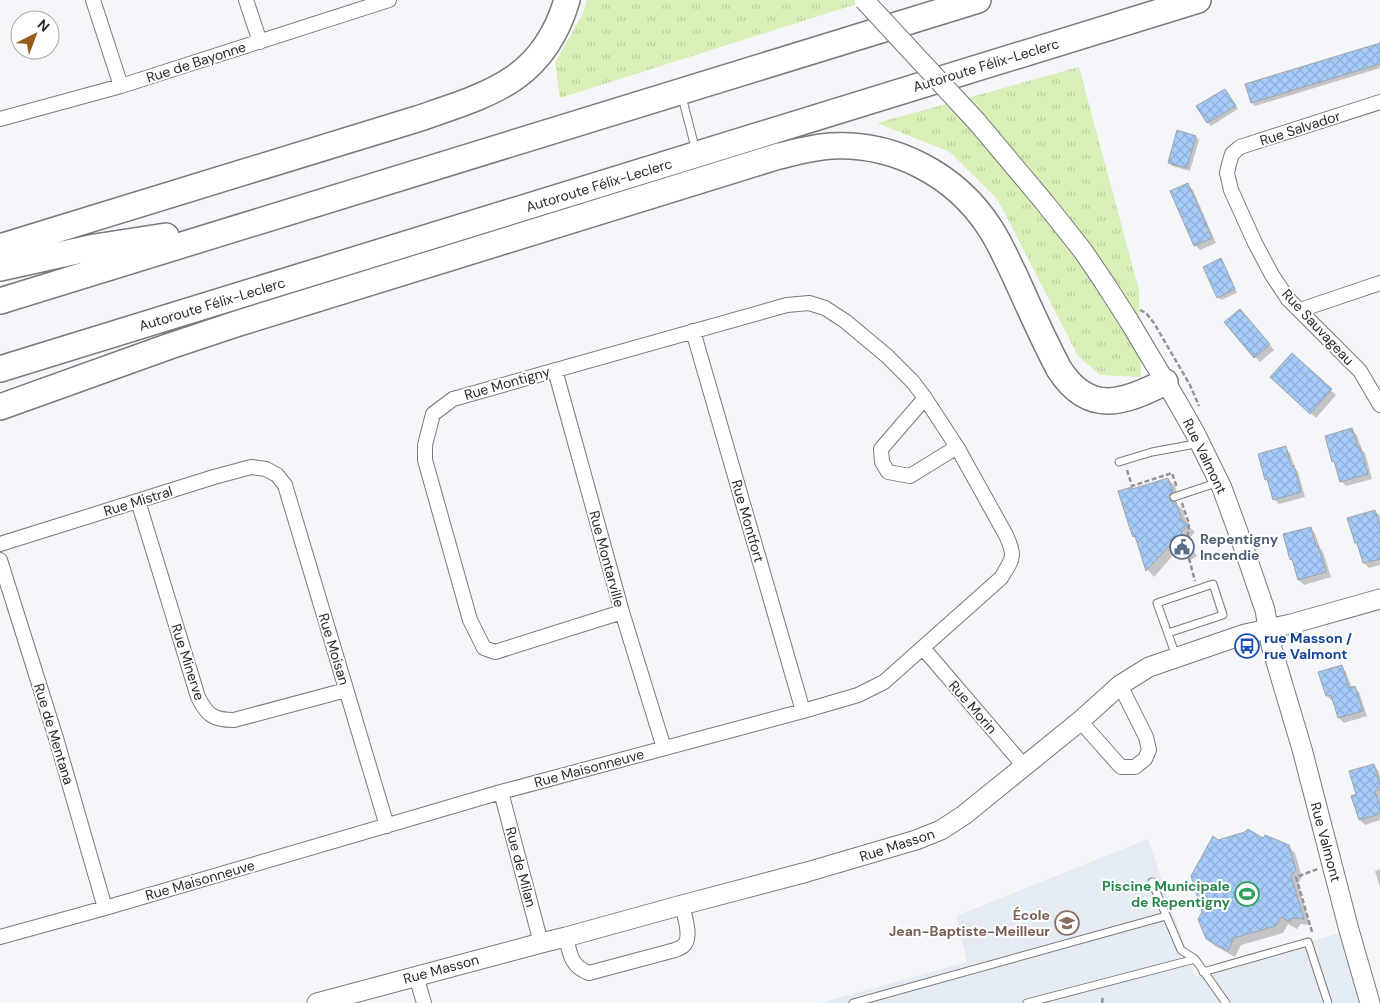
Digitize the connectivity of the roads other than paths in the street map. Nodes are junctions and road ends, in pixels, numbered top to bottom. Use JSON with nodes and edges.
{"nodes":[{"id":1,"x":93,"y":0,"type":"edge"},
{"id":2,"x":246,"y":0,"type":"edge"},
{"id":3,"x":390,"y":0,"type":"edge"},
{"id":4,"x":567,"y":0,"type":"edge"},
{"id":5,"x":864,"y":0,"type":"edge"},
{"id":6,"x":978,"y":0,"type":"edge"},
{"id":7,"x":1198,"y":0,"type":"edge"},
{"id":8,"x":260,"y":42,"type":"junction"},
{"id":9,"x":120,"y":86,"type":"junction"},
{"id":10,"x":680,"y":92,"type":"junction"},
{"id":11,"x":1380,"y":102,"type":"edge"},
{"id":12,"x":0,"y":119,"type":"edge"},
{"id":13,"x":697,"y":154,"type":"junction"},
{"id":14,"x":1229,"y":164,"type":"joint"},
{"id":15,"x":258,"y":221,"type":"junction"},
{"id":16,"x":0,"y":247,"type":"edge"},
{"id":17,"x":0,"y":268,"type":"edge"},
{"id":18,"x":1380,"y":283,"type":"edge"},
{"id":19,"x":0,"y":301,"type":"edge"},
{"id":20,"x":787,"y":305,"type":"joint"},
{"id":21,"x":198,"y":308,"type":"junction"},
{"id":22,"x":1300,"y":310,"type":"junction"},
{"id":23,"x":693,"y":331,"type":"junction"},
{"id":24,"x":0,"y":370,"type":"edge"},
{"id":25,"x":555,"y":370,"type":"junction"},
{"id":26,"x":1165,"y":382,"type":"junction"},
{"id":27,"x":0,"y":389,"type":"edge"},
{"id":28,"x":925,"y":398,"type":"junction"},
{"id":29,"x":1380,"y":405,"type":"edge"},
{"id":30,"x":0,"y":407,"type":"edge"},
{"id":31,"x":1199,"y":441,"type":"junction"},
{"id":32,"x":957,"y":447,"type":"junction"},
{"id":33,"x":1119,"y":462,"type":"dead end"},
{"id":34,"x":277,"y":475,"type":"joint"},
{"id":35,"x":1219,"y":482,"type":"junction"},
{"id":36,"x":1177,"y":496,"type":"road end"},
{"id":37,"x":138,"y":501,"type":"junction"},
{"id":38,"x":0,"y":544,"type":"edge"},
{"id":39,"x":0,"y":560,"type":"edge"},
{"id":40,"x":1380,"y":599,"type":"edge"},
{"id":41,"x":622,"y":612,"type":"junction"},
{"id":42,"x":1269,"y":628,"type":"junction"},
{"id":43,"x":1168,"y":633,"type":"junction"},
{"id":44,"x":923,"y":648,"type":"junction"},
{"id":45,"x":1176,"y":657,"type":"junction"},
{"id":46,"x":1120,"y":685,"type":"junction"},
{"id":47,"x":346,"y":690,"type":"junction"},
{"id":48,"x":802,"y":711,"type":"junction"},
{"id":49,"x":1080,"y":720,"type":"junction"},
{"id":50,"x":664,"y":748,"type":"junction"},
{"id":51,"x":1024,"y":766,"type":"junction"},
{"id":52,"x":501,"y":792,"type":"junction"},
{"id":53,"x":387,"y":826,"type":"junction"},
{"id":54,"x":1152,"y":882,"type":"dead end"},
{"id":55,"x":682,"y":905,"type":"junction"},
{"id":56,"x":105,"y":908,"type":"junction"},
{"id":57,"x":1166,"y":916,"type":"junction"},
{"id":58,"x":0,"y":937,"type":"edge"},
{"id":59,"x":566,"y":937,"type":"junction"},
{"id":60,"x":541,"y":943,"type":"junction"},
{"id":61,"x":1195,"y":958,"type":"junction"},
{"id":62,"x":1203,"y":972,"type":"junction"},
{"id":63,"x":416,"y":976,"type":"junction"},
{"id":64,"x":317,"y":1003,"type":"edge"},
{"id":65,"x":424,"y":1003,"type":"edge"},
{"id":66,"x":853,"y":1003,"type":"edge"},
{"id":67,"x":1027,"y":1003,"type":"edge"},
{"id":68,"x":1226,"y":1003,"type":"edge"},
{"id":69,"x":1328,"y":1003,"type":"edge"},
{"id":70,"x":1370,"y":1003,"type":"edge"}],
"edges":[{"from":1,"to":9,"type":"street"},
{"from":2,"to":8,"type":"street"},
{"from":3,"to":8,"type":"street","name":"Rue de Bayonne"},
{"from":4,"to":16,"type":"highway"},
{"from":5,"to":26,"type":"street","name":"Rue Valmont","bridge":true},
{"from":6,"to":10,"type":"highway"},
{"from":7,"to":13,"type":"highway","name":"Autoroute Félix-Leclerc"},
{"from":8,"to":9,"type":"street","name":"Rue de Bayonne"},
{"from":9,"to":12,"type":"street","name":"Rue de Bayonne"},
{"from":10,"to":13,"type":"lane"},
{"from":10,"to":15,"type":"highway"},
{"from":11,"to":14,"type":"street","name":"Rue Salvador"},
{"from":13,"to":21,"type":"highway","name":"Autoroute Félix-Leclerc"},
{"from":14,"to":22,"type":"street","name":"Rue Sauvageau"},
{"from":15,"to":17,"type":"highway"},
{"from":15,"to":19,"type":"highway"},
{"from":18,"to":22,"type":"street"},
{"from":20,"to":23,"type":"street","name":"Rue Montigny"},
{"from":20,"to":28,"type":"street","name":"Rue Maisonneuve"},
{"from":21,"to":24,"type":"highway","name":"Autoroute Félix-Leclerc"},
{"from":21,"to":27,"type":"highway"},
{"from":22,"to":29,"type":"street","name":"Rue Sauvageau"},
{"from":23,"to":25,"type":"street","name":"Rue Montigny"},
{"from":23,"to":48,"type":"street","name":"Rue Montfort"},
{"from":25,"to":41,"type":"street","name":"Rue Montarville"},
{"from":25,"to":41,"type":"street","name":"Rue Montigny"},
{"from":26,"to":30,"type":"highway"},
{"from":26,"to":31,"type":"street","name":"Rue Valmont"},
{"from":28,"to":32,"type":"street","name":"Rue Maisonneuve"},
{"from":28,"to":32,"type":"street"},
{"from":31,"to":33,"type":"lane"},
{"from":31,"to":35,"type":"street","name":"Rue Valmont"},
{"from":32,"to":44,"type":"street","name":"Rue Maisonneuve"},
{"from":34,"to":37,"type":"street","name":"Rue Mistral"},
{"from":34,"to":47,"type":"street","name":"Rue Moisan"},
{"from":35,"to":36,"type":"lane"},
{"from":35,"to":42,"type":"street","name":"Rue Valmont"},
{"from":37,"to":38,"type":"street","name":"Rue Mistral"},
{"from":37,"to":47,"type":"street","name":"Rue Minerve"},
{"from":39,"to":56,"type":"street","name":"Rue de Mentana"},
{"from":40,"to":42,"type":"street","name":"Rue Masson"},
{"from":41,"to":50,"type":"street","name":"Rue Montarville"},
{"from":42,"to":45,"type":"street","name":"Rue Masson"},
{"from":42,"to":70,"type":"street","name":"Rue Valmont"},
{"from":43,"to":43,"type":"lane"},
{"from":43,"to":45,"type":"lane"},
{"from":44,"to":48,"type":"street","name":"Rue Maisonneuve"},
{"from":44,"to":51,"type":"street","name":"Rue Morin"},
{"from":45,"to":46,"type":"street","name":"Rue Masson"},
{"from":46,"to":49,"type":"street","name":"Rue Masson"},
{"from":46,"to":49,"type":"street"},
{"from":47,"to":53,"type":"street","name":"Rue Moisan"},
{"from":48,"to":50,"type":"street","name":"Rue Maisonneuve"},
{"from":49,"to":51,"type":"street","name":"Rue Masson"},
{"from":50,"to":52,"type":"street","name":"Rue Maisonneuve"},
{"from":51,"to":55,"type":"street","name":"Rue Masson"},
{"from":52,"to":53,"type":"street","name":"Rue Maisonneuve"},
{"from":52,"to":60,"type":"street","name":"Rue de Milan"},
{"from":53,"to":56,"type":"street","name":"Rue Maisonneuve"},
{"from":54,"to":57,"type":"lane"},
{"from":55,"to":59,"type":"street","name":"Rue Masson"},
{"from":55,"to":59,"type":"street"},
{"from":56,"to":58,"type":"street","name":"Rue Maisonneuve"},
{"from":57,"to":61,"type":"lane"},
{"from":57,"to":66,"type":"lane"},
{"from":59,"to":60,"type":"street","name":"Rue Masson"},
{"from":60,"to":63,"type":"street","name":"Rue Masson"},
{"from":61,"to":62,"type":"lane"},
{"from":61,"to":67,"type":"lane"},
{"from":62,"to":68,"type":"lane"},
{"from":62,"to":69,"type":"lane"},
{"from":63,"to":64,"type":"street","name":"Rue Masson"},
{"from":63,"to":65,"type":"street"}]}
